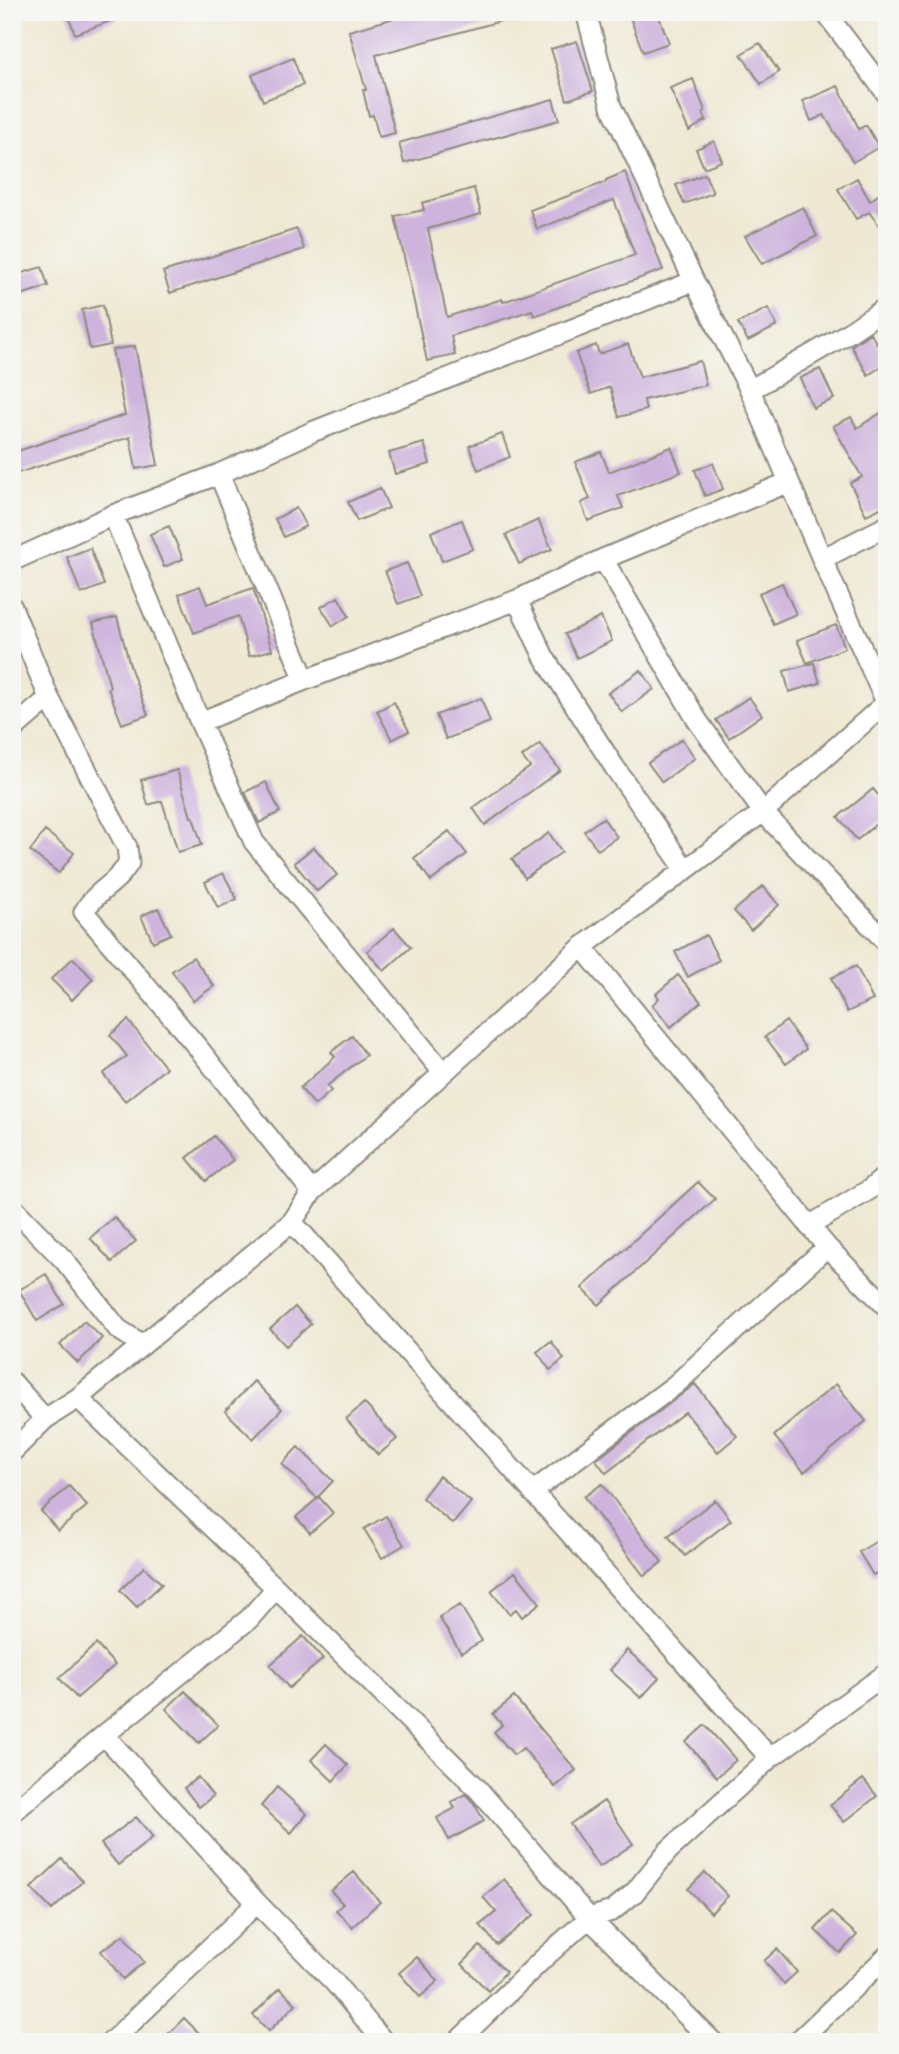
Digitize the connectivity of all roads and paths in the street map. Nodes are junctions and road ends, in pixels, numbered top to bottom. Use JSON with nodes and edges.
{"nodes":[{"id":1,"x":586,"y":12,"type":"edge"},
{"id":2,"x":825,"y":12,"type":"edge"},
{"id":3,"x":887,"y":94,"type":"edge"},
{"id":4,"x":694,"y":281,"type":"junction"},
{"id":5,"x":887,"y":307,"type":"edge"},
{"id":6,"x":750,"y":390,"type":"junction"},
{"id":7,"x":219,"y":474,"type":"junction"},
{"id":8,"x":789,"y":482,"type":"junction"},
{"id":9,"x":113,"y":515,"type":"junction"},
{"id":10,"x":887,"y":526,"type":"edge"},
{"id":11,"x":603,"y":559,"type":"junction"},
{"id":12,"x":822,"y":559,"type":"junction"},
{"id":13,"x":12,"y":561,"type":"edge"},
{"id":14,"x":517,"y":600,"type":"junction"},
{"id":15,"x":12,"y":607,"type":"edge"},
{"id":16,"x":305,"y":680,"type":"junction"},
{"id":17,"x":49,"y":698,"type":"junction"},
{"id":18,"x":886,"y":702,"type":"edge"},
{"id":19,"x":200,"y":722,"type":"junction"},
{"id":20,"x":12,"y":730,"type":"edge"},
{"id":21,"x":764,"y":812,"type":"junction"},
{"id":22,"x":685,"y":869,"type":"junction"},
{"id":23,"x":887,"y":943,"type":"edge"},
{"id":24,"x":582,"y":947,"type":"junction"},
{"id":25,"x":443,"y":1071,"type":"junction"},
{"id":26,"x":887,"y":1175,"type":"edge"},
{"id":27,"x":312,"y":1192,"type":"junction"},
{"id":28,"x":12,"y":1207,"type":"edge"},
{"id":29,"x":292,"y":1222,"type":"junction"},
{"id":30,"x":809,"y":1226,"type":"junction"},
{"id":31,"x":827,"y":1247,"type":"junction"},
{"id":32,"x":887,"y":1307,"type":"edge"},
{"id":33,"x":143,"y":1345,"type":"junction"},
{"id":34,"x":12,"y":1382,"type":"edge"},
{"id":35,"x":78,"y":1398,"type":"junction"},
{"id":36,"x":45,"y":1419,"type":"junction"},
{"id":37,"x":12,"y":1452,"type":"edge"},
{"id":38,"x":532,"y":1492,"type":"junction"},
{"id":39,"x":276,"y":1588,"type":"junction"},
{"id":40,"x":887,"y":1673,"type":"edge"},
{"id":41,"x":104,"y":1735,"type":"junction"},
{"id":42,"x":770,"y":1758,"type":"junction"},
{"id":43,"x":12,"y":1813,"type":"edge"},
{"id":44,"x":257,"y":1903,"type":"junction"},
{"id":45,"x":589,"y":1919,"type":"junction"},
{"id":46,"x":887,"y":1956,"type":"edge"},
{"id":47,"x":111,"y":2042,"type":"edge"},
{"id":48,"x":384,"y":2042,"type":"edge"},
{"id":49,"x":457,"y":2042,"type":"edge"},
{"id":50,"x":713,"y":2042,"type":"edge"},
{"id":51,"x":797,"y":2042,"type":"edge"}],
"edges":[{"from":1,"to":4,"type":"street"},
{"from":2,"to":3,"type":"street"},
{"from":4,"to":6,"type":"street"},
{"from":4,"to":7,"type":"street"},
{"from":5,"to":6,"type":"street"},
{"from":6,"to":8,"type":"street"},
{"from":7,"to":9,"type":"street"},
{"from":7,"to":16,"type":"street"},
{"from":8,"to":11,"type":"street"},
{"from":8,"to":12,"type":"street"},
{"from":9,"to":13,"type":"street"},
{"from":9,"to":19,"type":"street"},
{"from":10,"to":12,"type":"street"},
{"from":11,"to":14,"type":"street"},
{"from":11,"to":21,"type":"street"},
{"from":12,"to":18,"type":"street"},
{"from":14,"to":16,"type":"street"},
{"from":14,"to":22,"type":"street"},
{"from":15,"to":17,"type":"street"},
{"from":16,"to":19,"type":"street"},
{"from":17,"to":20,"type":"street"},
{"from":17,"to":27,"type":"street"},
{"from":18,"to":21,"type":"street"},
{"from":19,"to":25,"type":"street"},
{"from":21,"to":22,"type":"street"},
{"from":21,"to":23,"type":"street"},
{"from":22,"to":24,"type":"street"},
{"from":24,"to":25,"type":"street"},
{"from":24,"to":30,"type":"street"},
{"from":25,"to":27,"type":"street"},
{"from":26,"to":30,"type":"street"},
{"from":27,"to":29,"type":"street"},
{"from":28,"to":33,"type":"street"},
{"from":29,"to":33,"type":"street"},
{"from":29,"to":38,"type":"street"},
{"from":30,"to":31,"type":"street"},
{"from":31,"to":32,"type":"street"},
{"from":31,"to":38,"type":"street"},
{"from":33,"to":35,"type":"street"},
{"from":34,"to":36,"type":"street"},
{"from":35,"to":36,"type":"street"},
{"from":35,"to":39,"type":"street"},
{"from":36,"to":37,"type":"street"},
{"from":38,"to":42,"type":"street"},
{"from":39,"to":41,"type":"street"},
{"from":39,"to":45,"type":"street"},
{"from":40,"to":42,"type":"street"},
{"from":41,"to":43,"type":"street"},
{"from":41,"to":44,"type":"street"},
{"from":42,"to":45,"type":"street"},
{"from":44,"to":47,"type":"street"},
{"from":44,"to":48,"type":"street"},
{"from":45,"to":49,"type":"street"},
{"from":45,"to":50,"type":"street"},
{"from":46,"to":51,"type":"street"}]}
